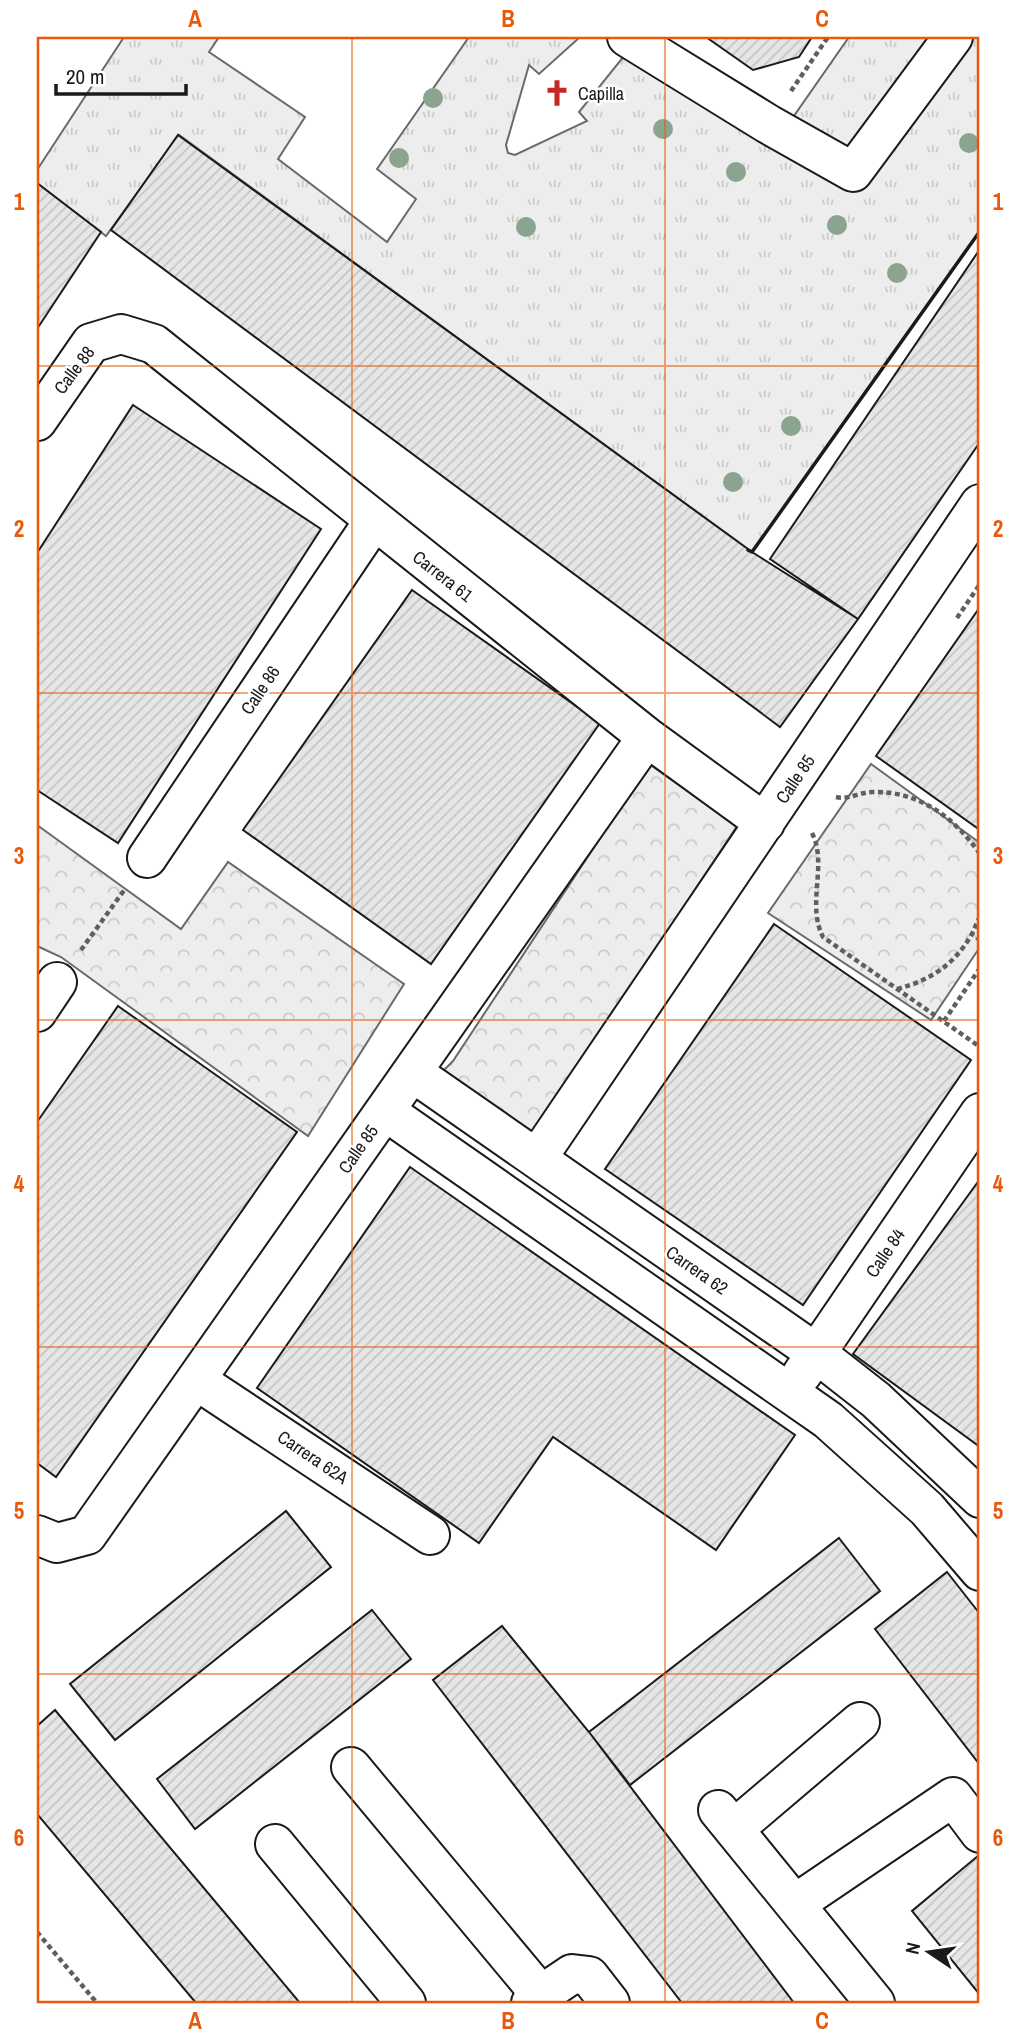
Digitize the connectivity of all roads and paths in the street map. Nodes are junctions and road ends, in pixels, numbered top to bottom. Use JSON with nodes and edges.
{"nodes":[{"id":1,"x":627,"y":37,"type":"edge"},
{"id":2,"x":828,"y":37,"type":"edge"},
{"id":3,"x":953,"y":37,"type":"edge"},
{"id":4,"x":768,"y":124,"type":"junction"},
{"id":5,"x":121,"y":334,"type":"joint"},
{"id":6,"x":37,"y":421,"type":"edge"},
{"id":7,"x":980,"y":505,"type":"edge"},
{"id":8,"x":373,"y":522,"type":"junction"},
{"id":9,"x":647,"y":737,"type":"junction"},
{"id":10,"x":836,"y":797,"type":"dead end"},
{"id":11,"x":765,"y":823,"type":"junction"},
{"id":12,"x":812,"y":833,"type":"dead end"},
{"id":13,"x":980,"y":854,"type":"edge"},
{"id":14,"x":147,"y":858,"type":"joint"},
{"id":15,"x":980,"y":916,"type":"edge"},
{"id":16,"x":972,"y":934,"type":"junction"},
{"id":17,"x":980,"y":940,"type":"edge"},
{"id":18,"x":980,"y":968,"type":"edge"},
{"id":19,"x":897,"y":989,"type":"junction"},
{"id":20,"x":47,"y":997,"type":"edge"},
{"id":21,"x":944,"y":1021,"type":"junction"},
{"id":22,"x":980,"y":1047,"type":"edge"},
{"id":23,"x":412,"y":1072,"type":"junction"},
{"id":24,"x":385,"y":1111,"type":"junction"},
{"id":25,"x":980,"y":1113,"type":"edge"},
{"id":26,"x":538,"y":1157,"type":"junction"},
{"id":27,"x":816,"y":1353,"type":"junction"},
{"id":28,"x":196,"y":1380,"type":"junction"},
{"id":29,"x":789,"y":1393,"type":"junction"},
{"id":30,"x":976,"y":1488,"type":"edge"},
{"id":31,"x":934,"y":1518,"type":"junction"},
{"id":32,"x":430,"y":1535,"type":"dead end"},
{"id":33,"x":47,"y":1539,"type":"edge"},
{"id":34,"x":980,"y":1572,"type":"edge"},
{"id":35,"x":860,"y":1722,"type":"dead end"},
{"id":36,"x":351,"y":1767,"type":"dead end"},
{"id":37,"x":980,"y":1833,"type":"edge"},
{"id":38,"x":275,"y":1844,"type":"dead end"},
{"id":39,"x":795,"y":1904,"type":"junction"},
{"id":40,"x":37,"y":1932,"type":"edge"},
{"id":41,"x":536,"y":1999,"type":"edge"},
{"id":42,"x":97,"y":2003,"type":"edge"},
{"id":43,"x":406,"y":2003,"type":"edge"},
{"id":44,"x":610,"y":2003,"type":"edge"},
{"id":45,"x":875,"y":2003,"type":"edge"}],
"edges":[{"from":1,"to":4,"type":"street"},
{"from":2,"to":4,"type":"path"},
{"from":3,"to":4,"type":"street"},
{"from":5,"to":6,"type":"street","name":"Calle 88"},
{"from":5,"to":8,"type":"street","name":"Carrera 61"},
{"from":7,"to":11,"type":"street","name":"Calle 85"},
{"from":8,"to":9,"type":"street","name":"Carrera 61"},
{"from":8,"to":14,"type":"street","name":"Calle 86"},
{"from":9,"to":11,"type":"street","name":"Carrera 61"},
{"from":9,"to":23,"type":"street","name":"Calle 85"},
{"from":10,"to":13,"type":"path"},
{"from":11,"to":26,"type":"street","name":"Calle 85"},
{"from":12,"to":19,"type":"path"},
{"from":14,"to":20,"type":"path"},
{"from":15,"to":16,"type":"path"},
{"from":16,"to":17,"type":"path"},
{"from":16,"to":19,"type":"path"},
{"from":18,"to":21,"type":"path"},
{"from":19,"to":21,"type":"path"},
{"from":21,"to":22,"type":"path"},
{"from":23,"to":24,"type":"street","name":"Calle 85"},
{"from":23,"to":26,"type":"street","name":"Carrera 62"},
{"from":24,"to":28,"type":"street","name":"Calle 85"},
{"from":24,"to":29,"type":"street"},
{"from":25,"to":27,"type":"street","name":"Calle 84"},
{"from":26,"to":27,"type":"street","name":"Carrera 62"},
{"from":27,"to":29,"type":"street","name":"Calle 84"},
{"from":27,"to":30,"type":"street","name":"Carrera 62"},
{"from":28,"to":32,"type":"street","name":"Carrera 62A"},
{"from":28,"to":33,"type":"street","name":"Calle 85"},
{"from":29,"to":31,"type":"street"},
{"from":30,"to":31,"type":"street","name":"Carrera 62"},
{"from":31,"to":34,"type":"street"},
{"from":35,"to":39,"type":"street"},
{"from":36,"to":41,"type":"street"},
{"from":37,"to":39,"type":"street"},
{"from":38,"to":43,"type":"street"},
{"from":39,"to":45,"type":"street"},
{"from":40,"to":42,"type":"path"},
{"from":41,"to":44,"type":"street"}]}
